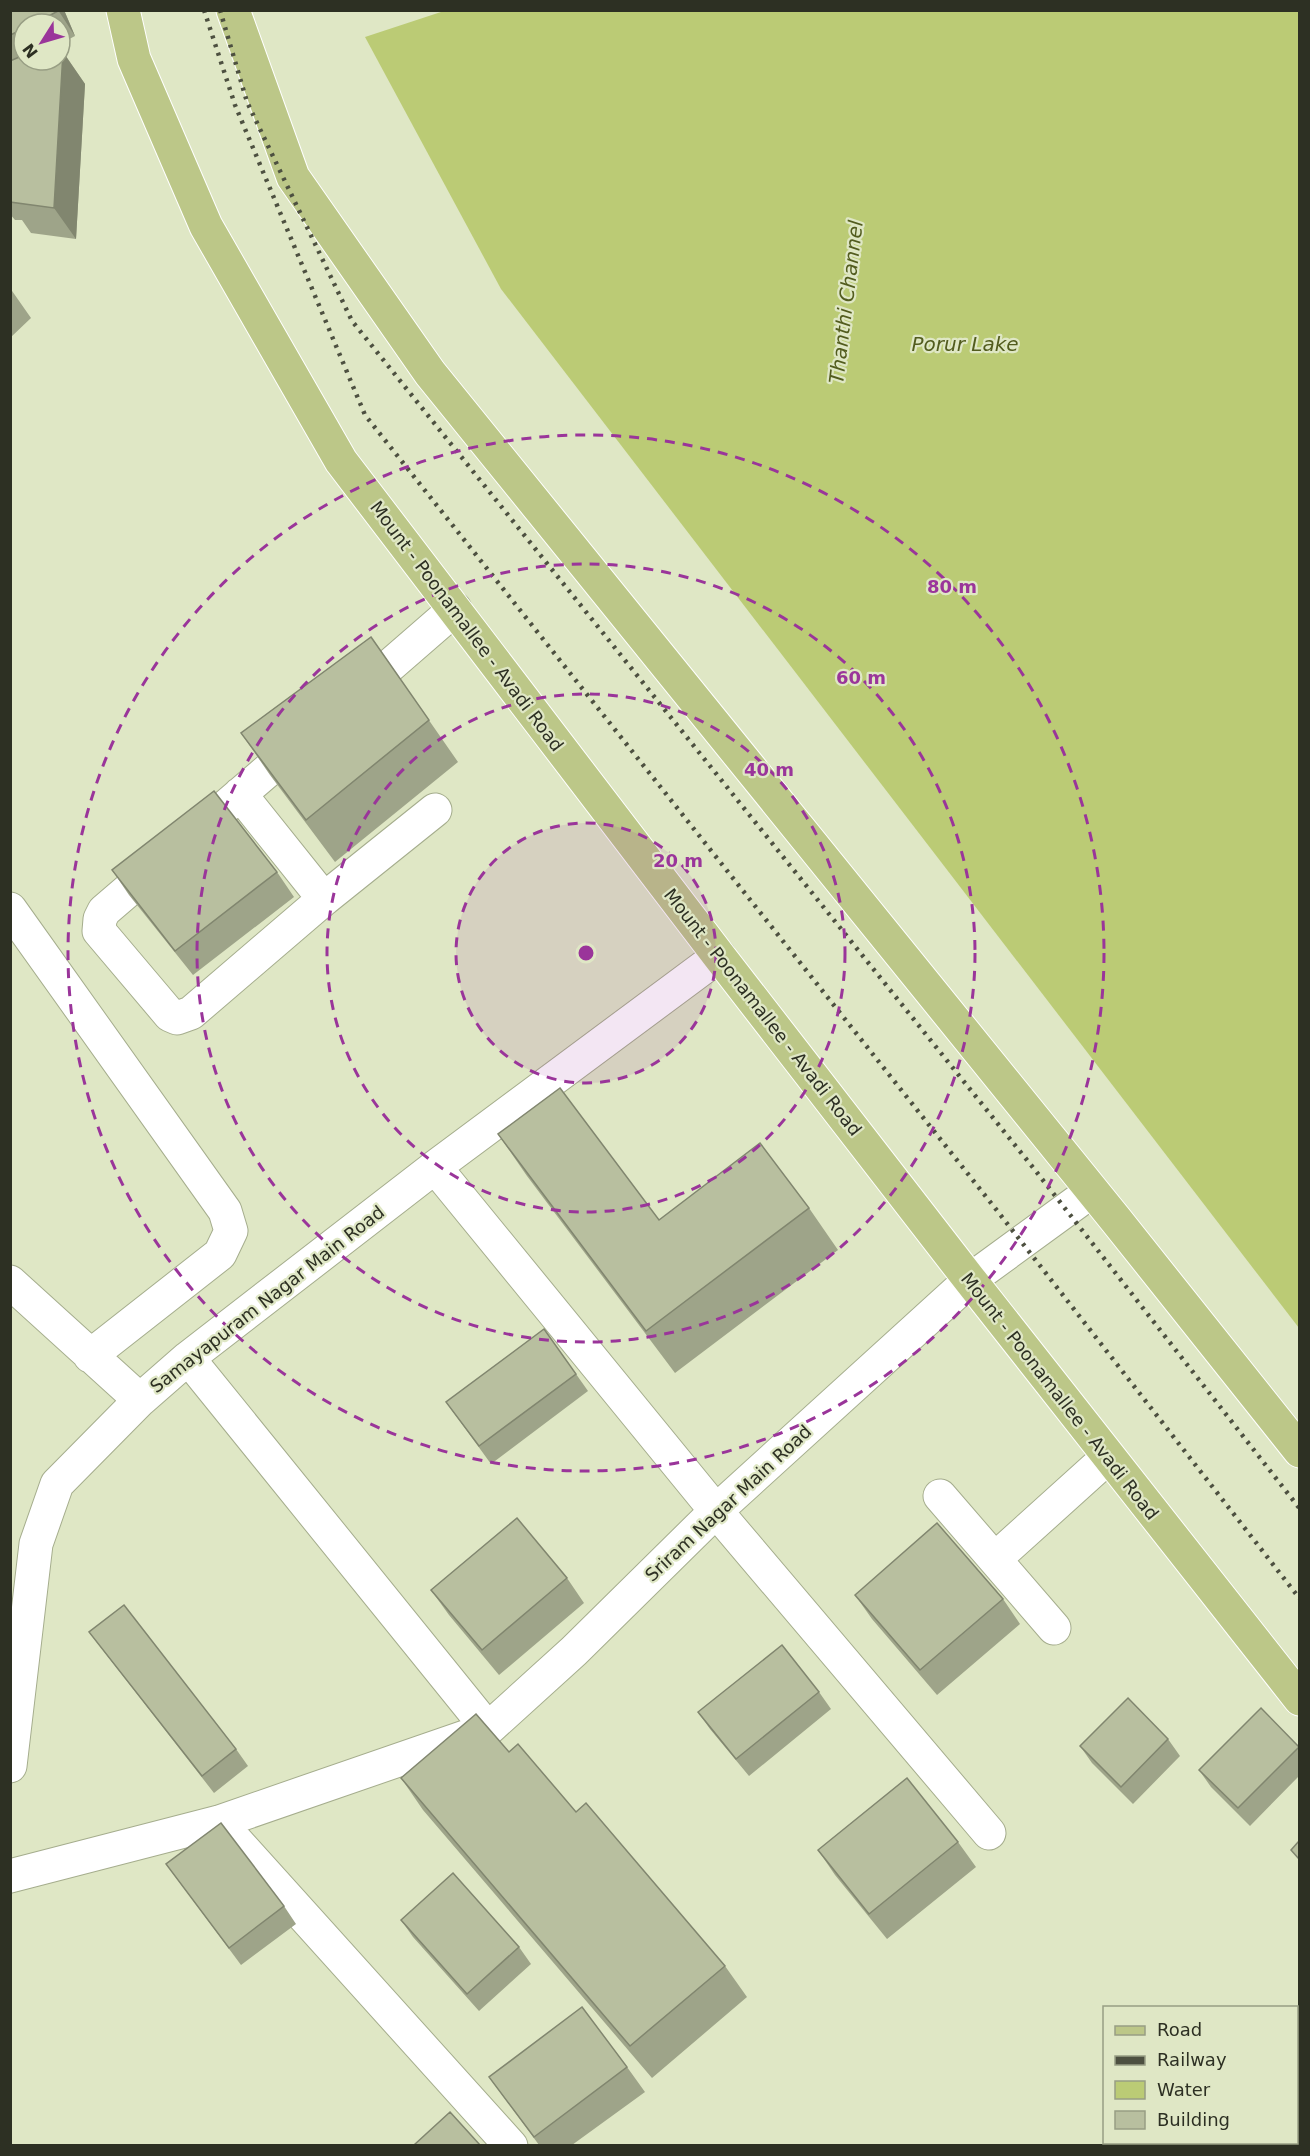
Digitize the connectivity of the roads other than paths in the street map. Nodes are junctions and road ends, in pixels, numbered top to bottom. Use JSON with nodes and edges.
{"nodes":[{"id":1,"x":123,"y":10,"type":"edge"},
{"id":2,"x":233,"y":10,"type":"edge"},
{"id":3,"x":455,"y":609,"type":"junction"},
{"id":4,"x":240,"y":794,"type":"junction"},
{"id":5,"x":435,"y":810,"type":"dead end"},
{"id":6,"x":324,"y":899,"type":"junction"},
{"id":7,"x":10,"y":909,"type":"edge"},
{"id":8,"x":719,"y":956,"type":"junction"},
{"id":9,"x":435,"y":1167,"type":"junction"},
{"id":10,"x":1092,"y":1191,"type":"junction"},
{"id":11,"x":970,"y":1280,"type":"junction"},
{"id":12,"x":10,"y":1282,"type":"edge"},
{"id":13,"x":90,"y":1356,"type":"junction"},
{"id":14,"x":188,"y":1358,"type":"junction"},
{"id":15,"x":140,"y":1400,"type":"junction"},
{"id":16,"x":1299,"y":1451,"type":"edge"},
{"id":17,"x":1108,"y":1456,"type":"junction"},
{"id":18,"x":940,"y":1496,"type":"dead end"},
{"id":19,"x":716,"y":1511,"type":"junction"},
{"id":20,"x":995,"y":1559,"type":"junction"},
{"id":21,"x":1054,"y":1628,"type":"dead end"},
{"id":22,"x":18,"y":1644,"type":"edge"},
{"id":23,"x":1299,"y":1699,"type":"edge"},
{"id":24,"x":488,"y":1729,"type":"junction"},
{"id":25,"x":10,"y":1766,"type":"edge"},
{"id":26,"x":219,"y":1822,"type":"junction"},
{"id":27,"x":989,"y":1833,"type":"dead end"},
{"id":28,"x":10,"y":1876,"type":"edge"},
{"id":29,"x":511,"y":2145,"type":"edge"}],
"edges":[{"from":1,"to":3,"type":"main road","name":"Mount - Poonamallee - Avadi Road"},
{"from":2,"to":10,"type":"main road"},
{"from":3,"to":4,"type":"street"},
{"from":3,"to":8,"type":"main road","name":"Mount - Poonamallee - Avadi Road"},
{"from":4,"to":6,"type":"street"},
{"from":4,"to":6,"type":"street"},
{"from":5,"to":6,"type":"street"},
{"from":7,"to":13,"type":"street"},
{"from":8,"to":9,"type":"street","name":"Samayapuram Nagar Main Road"},
{"from":8,"to":11,"type":"main road","name":"Mount - Poonamallee - Avadi Road"},
{"from":9,"to":14,"type":"street","name":"Samayapuram Nagar Main Road"},
{"from":9,"to":19,"type":"street"},
{"from":10,"to":11,"type":"street","name":"Sriram Nagar Main Road"},
{"from":10,"to":16,"type":"main road"},
{"from":11,"to":17,"type":"main road","name":"Mount - Poonamallee - Avadi Road"},
{"from":11,"to":19,"type":"street","name":"Sriram Nagar Main Road"},
{"from":12,"to":13,"type":"street"},
{"from":13,"to":15,"type":"street"},
{"from":14,"to":15,"type":"street","name":"Samayapuram Nagar Main Road"},
{"from":14,"to":24,"type":"street"},
{"from":15,"to":22,"type":"street","name":"Samayapuram Nagar Main Road"},
{"from":17,"to":20,"type":"street"},
{"from":17,"to":23,"type":"main road","name":"Mount - Poonamallee - Avadi Road"},
{"from":18,"to":20,"type":"street"},
{"from":19,"to":24,"type":"street","name":"Sriram Nagar Main Road"},
{"from":19,"to":27,"type":"street"},
{"from":20,"to":21,"type":"street"},
{"from":22,"to":25,"type":"street","name":"Samayapuram Nagar Main Road"},
{"from":24,"to":26,"type":"street"},
{"from":26,"to":28,"type":"street"},
{"from":26,"to":29,"type":"street"}]}
